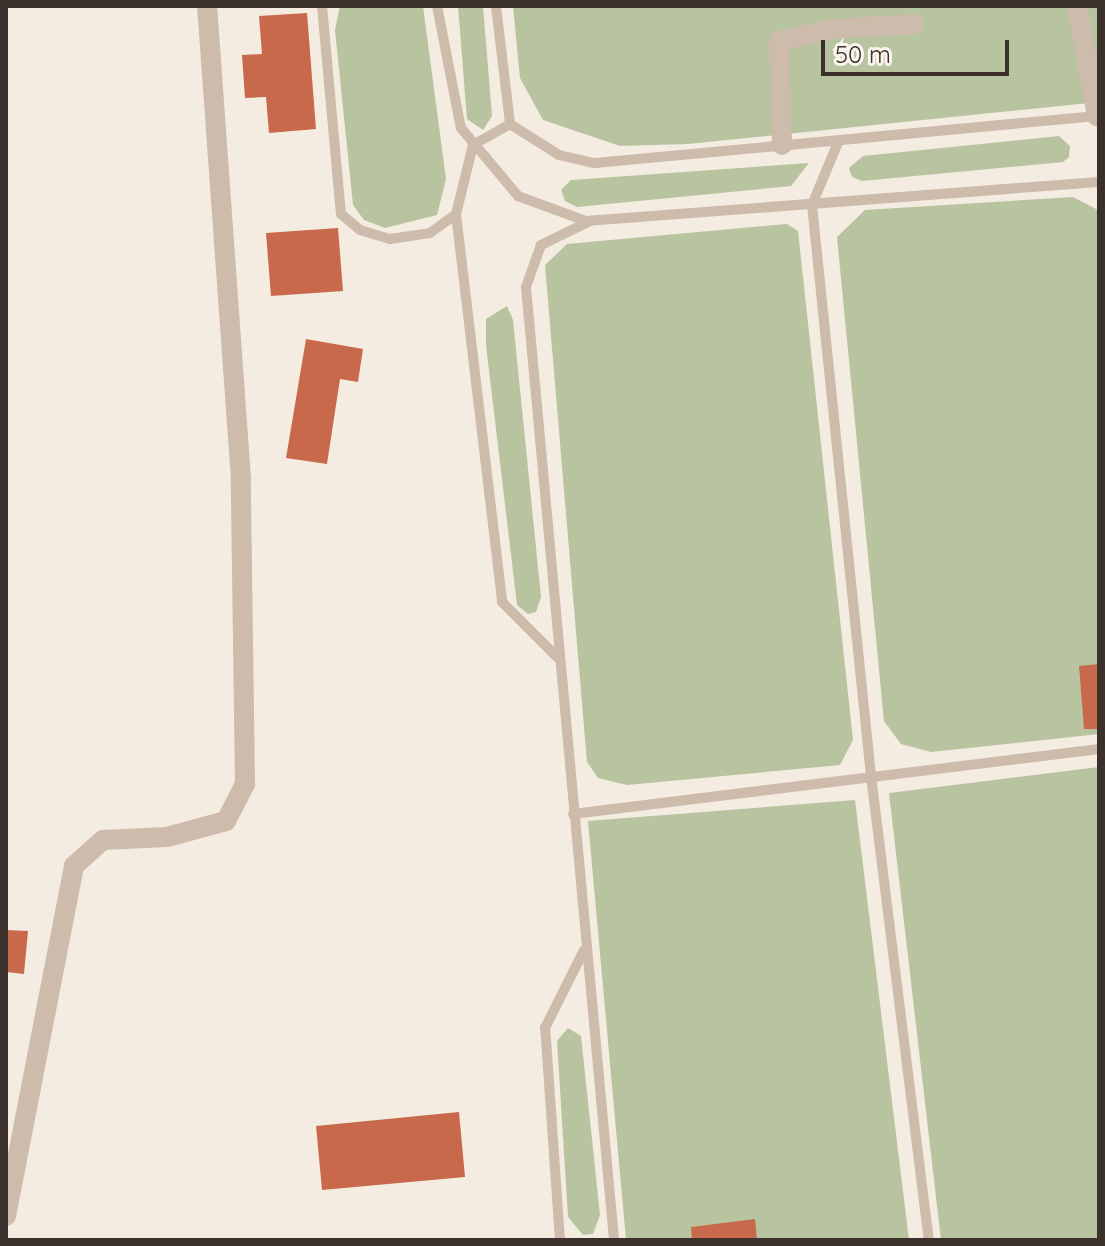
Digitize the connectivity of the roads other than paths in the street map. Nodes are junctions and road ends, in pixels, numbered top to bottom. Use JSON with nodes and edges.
{"nodes":[{"id":1,"x":207,"y":6,"type":"edge"},
{"id":2,"x":322,"y":6,"type":"edge"},
{"id":3,"x":437,"y":6,"type":"edge"},
{"id":4,"x":496,"y":6,"type":"edge"},
{"id":5,"x":1077,"y":6,"type":"edge"},
{"id":6,"x":914,"y":24,"type":"dead end"},
{"id":7,"x":1098,"y":119,"type":"edge"},
{"id":8,"x":510,"y":124,"type":"junction"},
{"id":9,"x":839,"y":140,"type":"junction"},
{"id":10,"x":473,"y":145,"type":"junction"},
{"id":11,"x":782,"y":145,"type":"junction"},
{"id":12,"x":1099,"y":182,"type":"edge"},
{"id":13,"x":812,"y":205,"type":"junction"},
{"id":14,"x":456,"y":214,"type":"junction"},
{"id":15,"x":590,"y":221,"type":"junction"},
{"id":16,"x":557,"y":657,"type":"junction"},
{"id":17,"x":1099,"y":749,"type":"edge"},
{"id":18,"x":871,"y":776,"type":"junction"},
{"id":19,"x":573,"y":814,"type":"junction"},
{"id":20,"x":585,"y":948,"type":"junction"},
{"id":21,"x":6,"y":1216,"type":"edge"},
{"id":22,"x":560,"y":1240,"type":"edge"},
{"id":23,"x":614,"y":1240,"type":"edge"},
{"id":24,"x":929,"y":1240,"type":"edge"}],
"edges":[{"from":1,"to":21,"type":"street"},
{"from":2,"to":14,"type":"lane"},
{"from":3,"to":10,"type":"lane"},
{"from":4,"to":8,"type":"lane"},
{"from":5,"to":7,"type":"street"},
{"from":6,"to":11,"type":"street"},
{"from":7,"to":9,"type":"lane"},
{"from":8,"to":10,"type":"lane"},
{"from":8,"to":11,"type":"lane"},
{"from":9,"to":11,"type":"lane"},
{"from":9,"to":13,"type":"lane"},
{"from":10,"to":14,"type":"lane"},
{"from":10,"to":15,"type":"lane"},
{"from":12,"to":13,"type":"lane"},
{"from":13,"to":15,"type":"lane"},
{"from":13,"to":18,"type":"lane"},
{"from":14,"to":16,"type":"lane"},
{"from":15,"to":16,"type":"lane"},
{"from":16,"to":19,"type":"lane"},
{"from":17,"to":18,"type":"lane"},
{"from":18,"to":19,"type":"lane"},
{"from":18,"to":24,"type":"lane"},
{"from":19,"to":20,"type":"lane"},
{"from":20,"to":22,"type":"lane"},
{"from":20,"to":23,"type":"lane"}]}
